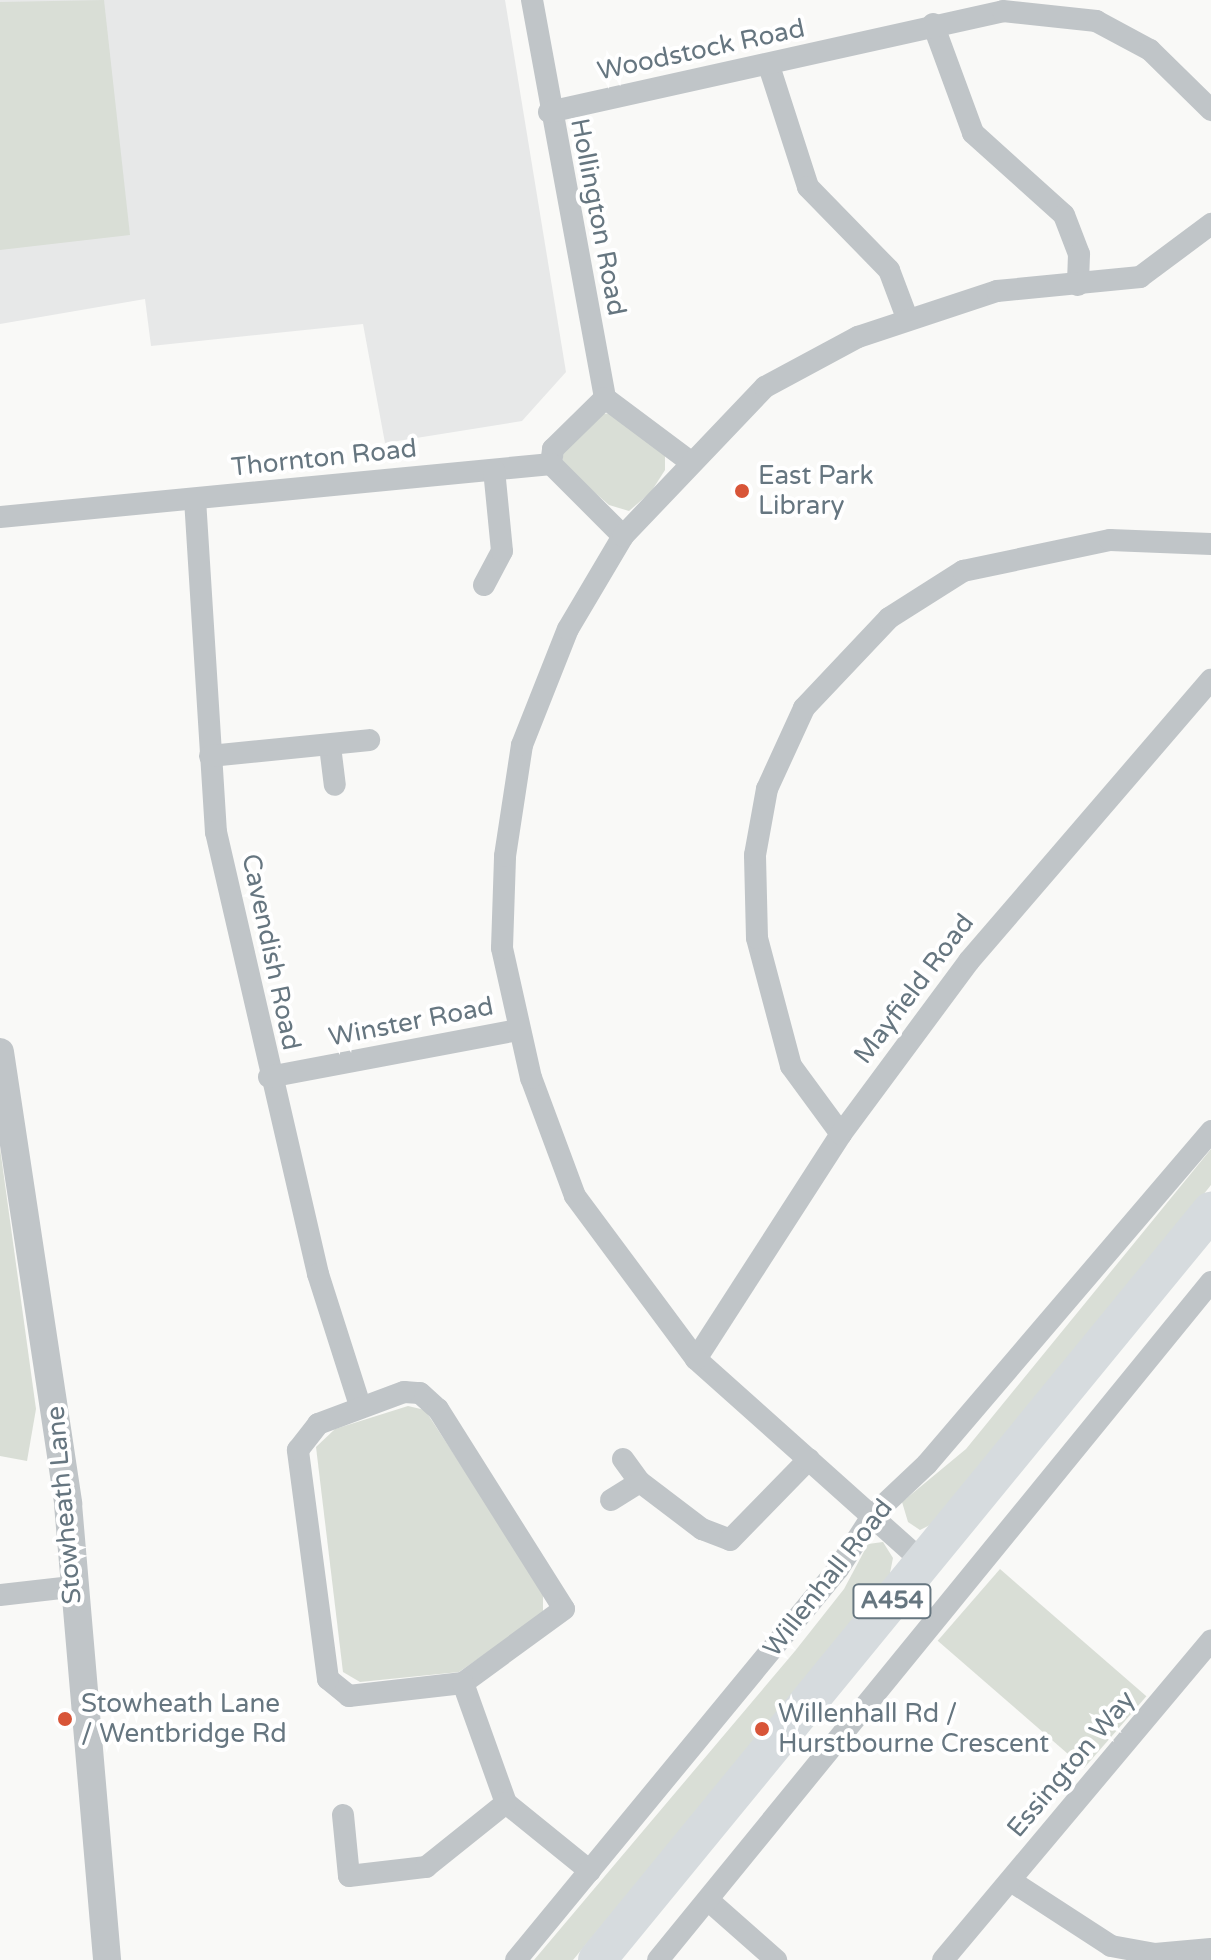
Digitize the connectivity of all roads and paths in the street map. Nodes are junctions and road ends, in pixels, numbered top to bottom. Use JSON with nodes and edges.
{"nodes":[{"id":1,"x":532,"y":0,"type":"edge"},
{"id":2,"x":933,"y":24,"type":"junction"},
{"id":3,"x":769,"y":66,"type":"junction"},
{"id":4,"x":1211,"y":110,"type":"edge"},
{"id":5,"x":549,"y":112,"type":"junction"},
{"id":6,"x":1211,"y":224,"type":"edge"},
{"id":7,"x":1078,"y":285,"type":"junction"},
{"id":8,"x":907,"y":318,"type":"junction"},
{"id":9,"x":605,"y":398,"type":"junction"},
{"id":10,"x":688,"y":460,"type":"junction"},
{"id":11,"x":551,"y":464,"type":"junction"},
{"id":12,"x":494,"y":470,"type":"junction"},
{"id":13,"x":195,"y":499,"type":"junction"},
{"id":14,"x":0,"y":517,"type":"edge"},
{"id":15,"x":623,"y":536,"type":"junction"},
{"id":16,"x":1211,"y":544,"type":"edge"},
{"id":17,"x":484,"y":585,"type":"dead end"},
{"id":18,"x":1211,"y":680,"type":"edge"},
{"id":19,"x":369,"y":740,"type":"dead end"},
{"id":20,"x":330,"y":746,"type":"junction"},
{"id":21,"x":210,"y":756,"type":"junction"},
{"id":22,"x":335,"y":785,"type":"dead end"},
{"id":23,"x":517,"y":1030,"type":"junction"},
{"id":24,"x":0,"y":1052,"type":"edge"},
{"id":25,"x":269,"y":1077,"type":"junction"},
{"id":26,"x":1211,"y":1131,"type":"edge"},
{"id":27,"x":841,"y":1134,"type":"junction"},
{"id":28,"x":1208,"y":1222,"type":"edge"},
{"id":29,"x":1211,"y":1282,"type":"edge"},
{"id":30,"x":696,"y":1359,"type":"junction"},
{"id":31,"x":360,"y":1406,"type":"junction"},
{"id":32,"x":623,"y":1459,"type":"dead end"},
{"id":33,"x":809,"y":1459,"type":"junction"},
{"id":34,"x":640,"y":1482,"type":"junction"},
{"id":35,"x":611,"y":1500,"type":"dead end"},
{"id":36,"x":873,"y":1515,"type":"junction"},
{"id":37,"x":923,"y":1562,"type":"junction"},
{"id":38,"x":70,"y":1587,"type":"junction"},
{"id":39,"x":0,"y":1595,"type":"edge"},
{"id":40,"x":1211,"y":1641,"type":"edge"},
{"id":41,"x":463,"y":1683,"type":"junction"},
{"id":42,"x":506,"y":1803,"type":"junction"},
{"id":43,"x":343,"y":1815,"type":"dead end"},
{"id":44,"x":590,"y":1871,"type":"junction"},
{"id":45,"x":1011,"y":1881,"type":"junction"},
{"id":46,"x":708,"y":1900,"type":"junction"},
{"id":47,"x":1211,"y":1949,"type":"edge"},
{"id":48,"x":107,"y":1960,"type":"edge"},
{"id":49,"x":516,"y":1960,"type":"edge"},
{"id":50,"x":597,"y":1960,"type":"edge"},
{"id":51,"x":658,"y":1960,"type":"edge"},
{"id":52,"x":776,"y":1960,"type":"edge"},
{"id":53,"x":943,"y":1960,"type":"edge"}],
"edges":[{"from":1,"to":5,"type":"street","name":"Hollington Road"},
{"from":2,"to":3,"type":"street","name":"Woodstock Road"},
{"from":2,"to":4,"type":"street","name":"Woodstock Road"},
{"from":2,"to":7,"type":"street"},
{"from":3,"to":5,"type":"street","name":"Woodstock Road"},
{"from":3,"to":8,"type":"street"},
{"from":5,"to":9,"type":"street","name":"Hollington Road"},
{"from":6,"to":7,"type":"street"},
{"from":7,"to":8,"type":"street"},
{"from":8,"to":10,"type":"street"},
{"from":9,"to":10,"type":"street"},
{"from":9,"to":11,"type":"street"},
{"from":10,"to":15,"type":"street"},
{"from":11,"to":12,"type":"street","name":"Thornton Road"},
{"from":11,"to":15,"type":"street"},
{"from":12,"to":13,"type":"street","name":"Thornton Road"},
{"from":12,"to":17,"type":"street"},
{"from":13,"to":14,"type":"street","name":"Thornton Road"},
{"from":13,"to":21,"type":"street","name":"Cavendish Road"},
{"from":15,"to":23,"type":"street"},
{"from":16,"to":27,"type":"street"},
{"from":18,"to":27,"type":"street","name":"Mayfield Road"},
{"from":19,"to":20,"type":"street"},
{"from":20,"to":21,"type":"street"},
{"from":20,"to":22,"type":"street"},
{"from":21,"to":25,"type":"street","name":"Cavendish Road"},
{"from":23,"to":25,"type":"street","name":"Winster Road"},
{"from":23,"to":30,"type":"street"},
{"from":24,"to":38,"type":"street","name":"Stowheath Lane"},
{"from":25,"to":31,"type":"street","name":"Cavendish Road"},
{"from":26,"to":36,"type":"street","name":"Willenhall Road"},
{"from":27,"to":30,"type":"street","name":"Mayfield Road"},
{"from":28,"to":37,"type":"highway","number":"A454"},
{"from":29,"to":46,"type":"street"},
{"from":30,"to":33,"type":"street"},
{"from":31,"to":41,"type":"street"},
{"from":31,"to":41,"type":"street"},
{"from":32,"to":34,"type":"street"},
{"from":33,"to":34,"type":"street"},
{"from":33,"to":36,"type":"street"},
{"from":34,"to":35,"type":"street"},
{"from":36,"to":37,"type":"street"},
{"from":36,"to":44,"type":"street","name":"Willenhall Road"},
{"from":37,"to":50,"type":"highway","number":"A454"},
{"from":38,"to":39,"type":"street"},
{"from":38,"to":48,"type":"street","name":"Stowheath Lane"},
{"from":40,"to":45,"type":"street","name":"Essington Way"},
{"from":41,"to":42,"type":"street"},
{"from":42,"to":43,"type":"street"},
{"from":42,"to":44,"type":"street"},
{"from":44,"to":49,"type":"street","name":"Willenhall Road"},
{"from":45,"to":47,"type":"street"},
{"from":45,"to":53,"type":"street","name":"Essington Way"},
{"from":46,"to":51,"type":"street"},
{"from":46,"to":52,"type":"street"}]}
